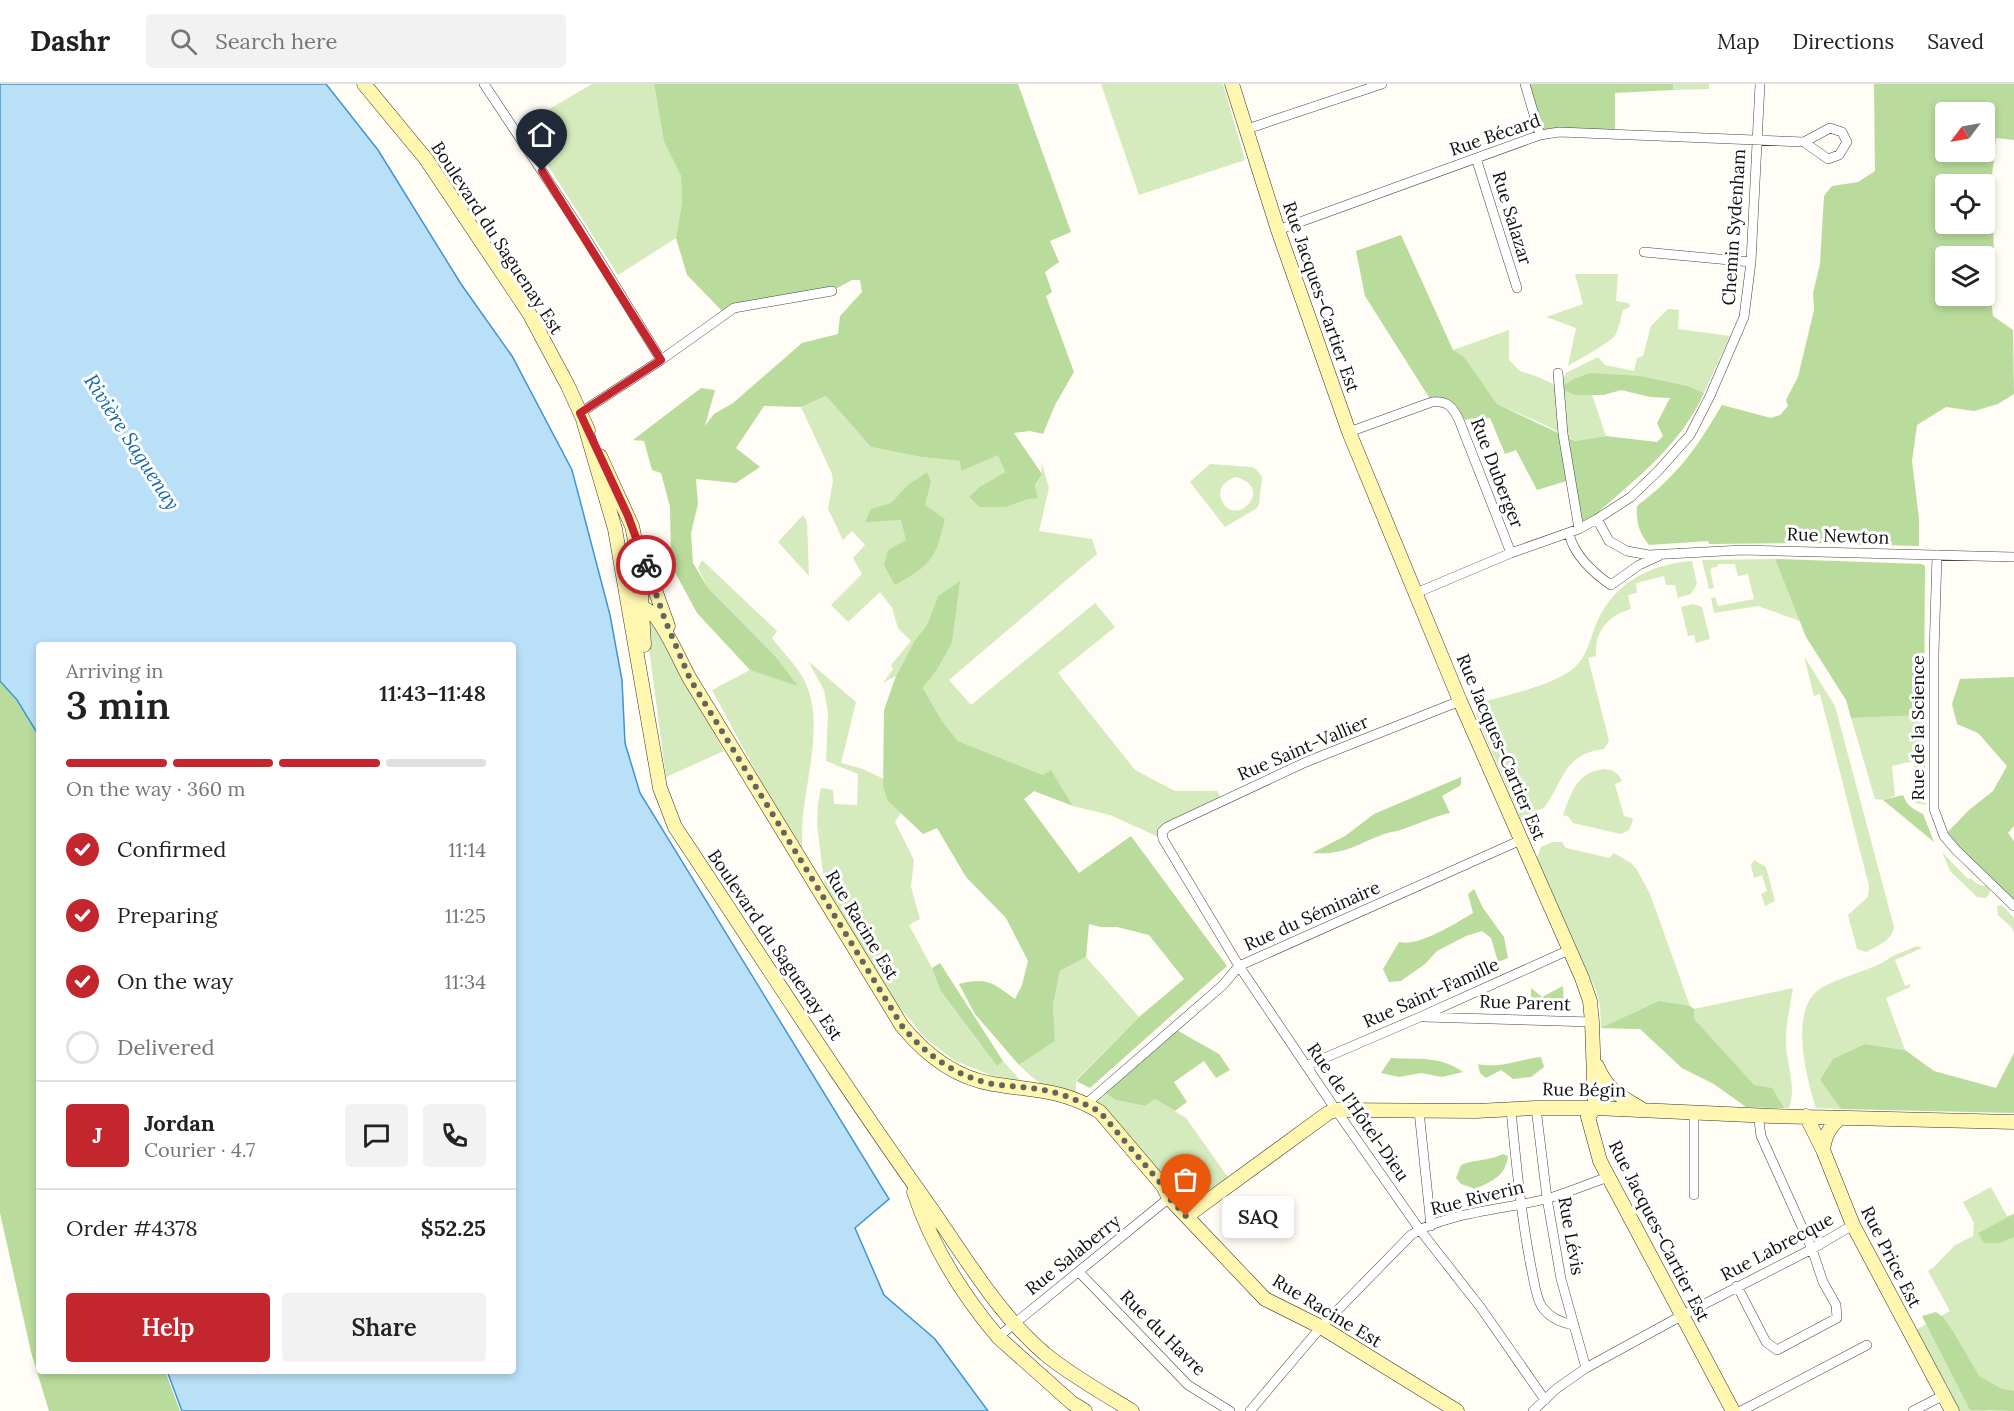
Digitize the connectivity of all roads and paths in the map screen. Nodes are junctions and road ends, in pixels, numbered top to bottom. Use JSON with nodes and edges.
{"nodes":[{"id":1,"x":364,"y":84,"type":"edge"},
{"id":2,"x":484,"y":84,"type":"edge"},
{"id":3,"x":1232,"y":84,"type":"edge"},
{"id":4,"x":1382,"y":84,"type":"edge"},
{"id":5,"x":1525,"y":84,"type":"edge"},
{"id":6,"x":1760,"y":84,"type":"edge"},
{"id":7,"x":1247,"y":129,"type":"junction"},
{"id":8,"x":1540,"y":135,"type":"junction"},
{"id":9,"x":1757,"y":141,"type":"junction"},
{"id":10,"x":1804,"y":142,"type":"dead end"},
{"id":11,"x":1476,"y":158,"type":"junction"},
{"id":12,"x":1278,"y":230,"type":"junction"},
{"id":13,"x":1644,"y":252,"type":"dead end"},
{"id":14,"x":1750,"y":262,"type":"junction"},
{"id":15,"x":1516,"y":288,"type":"dead end"},
{"id":16,"x":832,"y":291,"type":"dead end"},
{"id":17,"x":661,"y":360,"type":"junction"},
{"id":18,"x":1558,"y":373,"type":"dead end"},
{"id":19,"x":582,"y":418,"type":"junction"},
{"id":20,"x":1349,"y":432,"type":"junction"},
{"id":21,"x":1597,"y":519,"type":"junction"},
{"id":22,"x":632,"y":526,"type":"junction"},
{"id":23,"x":1579,"y":529,"type":"junction"},
{"id":24,"x":1569,"y":533,"type":"junction"},
{"id":25,"x":1510,"y":554,"type":"junction"},
{"id":26,"x":1661,"y":555,"type":"junction"},
{"id":27,"x":1937,"y":555,"type":"junction"},
{"id":28,"x":2014,"y":557,"type":"edge"},
{"id":29,"x":1416,"y":593,"type":"junction"},
{"id":30,"x":628,"y":597,"type":"junction"},
{"id":31,"x":642,"y":608,"type":"junction"},
{"id":32,"x":684,"y":667,"type":"junction"},
{"id":33,"x":1460,"y":701,"type":"junction"},
{"id":34,"x":649,"y":716,"type":"junction"},
{"id":35,"x":1162,"y":832,"type":"joint"},
{"id":36,"x":1521,"y":840,"type":"junction"},
{"id":37,"x":2014,"y":906,"type":"edge"},
{"id":38,"x":1569,"y":950,"type":"junction"},
{"id":39,"x":1239,"y":966,"type":"junction"},
{"id":40,"x":1420,"y":1017,"type":"junction"},
{"id":41,"x":1592,"y":1022,"type":"junction"},
{"id":42,"x":1593,"y":1059,"type":"junction"},
{"id":43,"x":1306,"y":1066,"type":"junction"},
{"id":44,"x":1086,"y":1104,"type":"junction"},
{"id":45,"x":1536,"y":1108,"type":"junction"},
{"id":46,"x":1595,"y":1108,"type":"junction"},
{"id":47,"x":1642,"y":1109,"type":"junction"},
{"id":48,"x":1336,"y":1110,"type":"junction"},
{"id":49,"x":1511,"y":1110,"type":"junction"},
{"id":50,"x":1694,"y":1111,"type":"junction"},
{"id":51,"x":1419,"y":1112,"type":"junction"},
{"id":52,"x":1758,"y":1114,"type":"junction"},
{"id":53,"x":1806,"y":1116,"type":"junction"},
{"id":54,"x":1840,"y":1118,"type":"junction"},
{"id":55,"x":2014,"y":1122,"type":"edge"},
{"id":56,"x":1823,"y":1150,"type":"junction"},
{"id":57,"x":1608,"y":1177,"type":"junction"},
{"id":58,"x":909,"y":1178,"type":"junction"},
{"id":59,"x":1694,"y":1195,"type":"dead end"},
{"id":60,"x":1169,"y":1198,"type":"junction"},
{"id":61,"x":1547,"y":1198,"type":"junction"},
{"id":62,"x":1520,"y":1204,"type":"junction"},
{"id":63,"x":1186,"y":1216,"type":"junction"},
{"id":64,"x":1852,"y":1225,"type":"junction"},
{"id":65,"x":1431,"y":1226,"type":"junction"},
{"id":66,"x":1420,"y":1230,"type":"junction"},
{"id":67,"x":1812,"y":1249,"type":"junction"},
{"id":68,"x":1079,"y":1272,"type":"junction"},
{"id":69,"x":1737,"y":1286,"type":"junction"},
{"id":70,"x":1681,"y":1316,"type":"junction"},
{"id":71,"x":1015,"y":1324,"type":"junction"},
{"id":72,"x":1574,"y":1325,"type":"junction"},
{"id":73,"x":1321,"y":1327,"type":"junction"},
{"id":74,"x":998,"y":1337,"type":"junction"},
{"id":75,"x":1867,"y":1345,"type":"dead end"},
{"id":76,"x":1586,"y":1368,"type":"junction"},
{"id":77,"x":1944,"y":1395,"type":"junction"},
{"id":78,"x":1545,"y":1400,"type":"junction"},
{"id":79,"x":1085,"y":1411,"type":"edge"},
{"id":80,"x":1132,"y":1411,"type":"edge"},
{"id":81,"x":1230,"y":1411,"type":"edge"},
{"id":82,"x":1250,"y":1411,"type":"edge"},
{"id":83,"x":1457,"y":1411,"type":"edge"},
{"id":84,"x":1533,"y":1411,"type":"edge"},
{"id":85,"x":1733,"y":1411,"type":"edge"},
{"id":86,"x":1741,"y":1411,"type":"edge"},
{"id":87,"x":1913,"y":1411,"type":"edge"},
{"id":88,"x":1952,"y":1411,"type":"edge"}],
"edges":[{"from":1,"to":19,"type":"main road","name":"Boulevard du Saguenay Est"},
{"from":2,"to":17,"type":"street"},
{"from":3,"to":7,"type":"main road","name":"Rue Jacques-Cartier Est"},
{"from":4,"to":7,"type":"street"},
{"from":5,"to":8,"type":"street"},
{"from":6,"to":9,"type":"street","name":"Chemin Sydenham"},
{"from":7,"to":12,"type":"main road","name":"Rue Jacques-Cartier Est"},
{"from":8,"to":9,"type":"street","name":"Rue Bécard"},
{"from":8,"to":11,"type":"street","name":"Rue Bécard"},
{"from":9,"to":10,"type":"street","name":"Rue Bécard"},
{"from":9,"to":14,"type":"street","name":"Chemin Sydenham"},
{"from":11,"to":12,"type":"street","name":"Rue Bécard"},
{"from":11,"to":15,"type":"street","name":"Rue Salazar"},
{"from":12,"to":20,"type":"main road","name":"Rue Jacques-Cartier Est"},
{"from":13,"to":14,"type":"street"},
{"from":14,"to":21,"type":"street","name":"Chemin Sydenham"},
{"from":16,"to":17,"type":"street"},
{"from":17,"to":19,"type":"street"},
{"from":18,"to":23,"type":"street"},
{"from":19,"to":22,"type":"main road","name":"Boulevard du Saguenay Est"},
{"from":19,"to":30,"type":"main road","name":"Boulevard du Saguenay Est"},
{"from":20,"to":25,"type":"street","name":"Rue Duberger"},
{"from":20,"to":29,"type":"main road","name":"Rue Jacques-Cartier Est"},
{"from":21,"to":23,"type":"street","name":"Chemin Sydenham"},
{"from":21,"to":26,"type":"street","name":"Rue Newton"},
{"from":22,"to":31,"type":"main road","name":"Boulevard du Saguenay Est"},
{"from":22,"to":32,"type":"main road","name":"Rue Racine Est"},
{"from":23,"to":24,"type":"street","name":"Chemin Sydenham"},
{"from":24,"to":25,"type":"street","name":"Chemin Sydenham"},
{"from":24,"to":26,"type":"street","name":"Rue Newton"},
{"from":25,"to":29,"type":"street","name":"Chemin Sydenham"},
{"from":26,"to":27,"type":"street","name":"Rue Newton"},
{"from":27,"to":28,"type":"street","name":"Rue Newton"},
{"from":27,"to":37,"type":"street","name":"Rue de la Science"},
{"from":29,"to":33,"type":"main road","name":"Rue Jacques-Cartier Est"},
{"from":30,"to":31,"type":"main road","name":"Rue Racine Est"},
{"from":30,"to":34,"type":"main road","name":"Boulevard du Saguenay Est"},
{"from":31,"to":32,"type":"main road","name":"Rue Racine Est"},
{"from":31,"to":34,"type":"main road","name":"Boulevard du Saguenay Est"},
{"from":32,"to":44,"type":"main road","name":"Rue Racine Est"},
{"from":33,"to":35,"type":"street","name":"Rue Saint-Vallier"},
{"from":33,"to":36,"type":"main road","name":"Rue Jacques-Cartier Est"},
{"from":34,"to":58,"type":"main road","name":"Boulevard du Saguenay Est"},
{"from":35,"to":39,"type":"street","name":"Rue de l'Hôtel-Dieu"},
{"from":36,"to":38,"type":"main road","name":"Rue Jacques-Cartier Est"},
{"from":36,"to":39,"type":"street","name":"Rue du Séminaire"},
{"from":38,"to":40,"type":"street","name":"Rue Saint-Famille"},
{"from":38,"to":41,"type":"main road","name":"Rue Jacques-Cartier Est"},
{"from":39,"to":43,"type":"street","name":"Rue de l'Hôtel-Dieu"},
{"from":39,"to":44,"type":"street","name":"Rue du Séminaire"},
{"from":40,"to":41,"type":"street","name":"Rue Parent"},
{"from":40,"to":43,"type":"street","name":"Rue Saint-Famille"},
{"from":41,"to":42,"type":"main road","name":"Rue Jacques-Cartier Est"},
{"from":42,"to":46,"type":"main road","name":"Rue Jacques-Cartier Est"},
{"from":42,"to":47,"type":"main road"},
{"from":43,"to":48,"type":"street","name":"Rue de l'Hôtel-Dieu"},
{"from":44,"to":60,"type":"main road","name":"Rue Racine Est"},
{"from":45,"to":46,"type":"main road","name":"Rue Bégin"},
{"from":45,"to":49,"type":"main road","name":"Rue Bégin"},
{"from":45,"to":61,"type":"street","name":"Rue Lévis"},
{"from":46,"to":47,"type":"main road","name":"Rue Bégin"},
{"from":46,"to":57,"type":"main road","name":"Rue Jacques-Cartier Est"},
{"from":47,"to":50,"type":"main road","name":"Rue Bégin"},
{"from":48,"to":51,"type":"main road","name":"Rue Bégin"},
{"from":48,"to":63,"type":"main road"},
{"from":48,"to":66,"type":"street","name":"Rue de l'Hôtel-Dieu"},
{"from":49,"to":51,"type":"main road","name":"Rue Bégin"},
{"from":49,"to":62,"type":"street"},
{"from":50,"to":52,"type":"main road","name":"Rue Bégin"},
{"from":50,"to":59,"type":"street"},
{"from":51,"to":65,"type":"street"},
{"from":52,"to":53,"type":"main road","name":"Rue Bégin"},
{"from":52,"to":67,"type":"street"},
{"from":53,"to":54,"type":"main road","name":"Rue Bégin"},
{"from":53,"to":56,"type":"main road","name":"Rue Price Est"},
{"from":54,"to":55,"type":"main road","name":"Rue Bégin"},
{"from":54,"to":56,"type":"main road"},
{"from":56,"to":64,"type":"main road","name":"Rue Price Est"},
{"from":57,"to":61,"type":"street","name":"Rue Riverin"},
{"from":57,"to":70,"type":"main road","name":"Rue Jacques-Cartier Est"},
{"from":58,"to":71,"type":"main road","name":"Boulevard du Saguenay Est"},
{"from":58,"to":74,"type":"main road","name":"Boulevard du Saguenay Est"},
{"from":60,"to":63,"type":"main road","name":"Rue Racine Est"},
{"from":60,"to":68,"type":"street","name":"Rue Salaberry"},
{"from":61,"to":62,"type":"street","name":"Rue Riverin"},
{"from":61,"to":72,"type":"street","name":"Rue Lévis"},
{"from":62,"to":65,"type":"street","name":"Rue Riverin"},
{"from":62,"to":72,"type":"street"},
{"from":63,"to":73,"type":"main road","name":"Rue Racine Est"},
{"from":64,"to":67,"type":"street","name":"Rue Labrecque"},
{"from":64,"to":77,"type":"main road","name":"Rue Price Est"},
{"from":65,"to":66,"type":"street","name":"Rue Riverin"},
{"from":66,"to":73,"type":"street","name":"Rue Riverin"},
{"from":66,"to":78,"type":"street","name":"Rue de l'Hôtel-Dieu"},
{"from":67,"to":69,"type":"street","name":"Rue Labrecque"},
{"from":67,"to":69,"type":"street"},
{"from":68,"to":71,"type":"street","name":"Rue Salaberry"},
{"from":68,"to":81,"type":"street","name":"Rue du Havre"},
{"from":69,"to":70,"type":"street","name":"Rue Labrecque"},
{"from":70,"to":76,"type":"street","name":"Rue Labrecque"},
{"from":70,"to":85,"type":"main road","name":"Rue Jacques-Cartier Est"},
{"from":71,"to":74,"type":"street","name":"Rue Salaberry"},
{"from":71,"to":80,"type":"main road","name":"Boulevard du Saguenay Est"},
{"from":72,"to":76,"type":"street","name":"Rue Lévis"},
{"from":73,"to":82,"type":"street","name":"Rue Riverin"},
{"from":73,"to":83,"type":"main road","name":"Rue Racine Est"},
{"from":74,"to":79,"type":"main road","name":"Boulevard du Saguenay Est"},
{"from":75,"to":86,"type":"street"},
{"from":76,"to":78,"type":"street","name":"Rue Labrecque"},
{"from":77,"to":87,"type":"street"},
{"from":77,"to":88,"type":"main road","name":"Rue Price Est"},
{"from":78,"to":84,"type":"street","name":"Rue Labrecque"}]}
